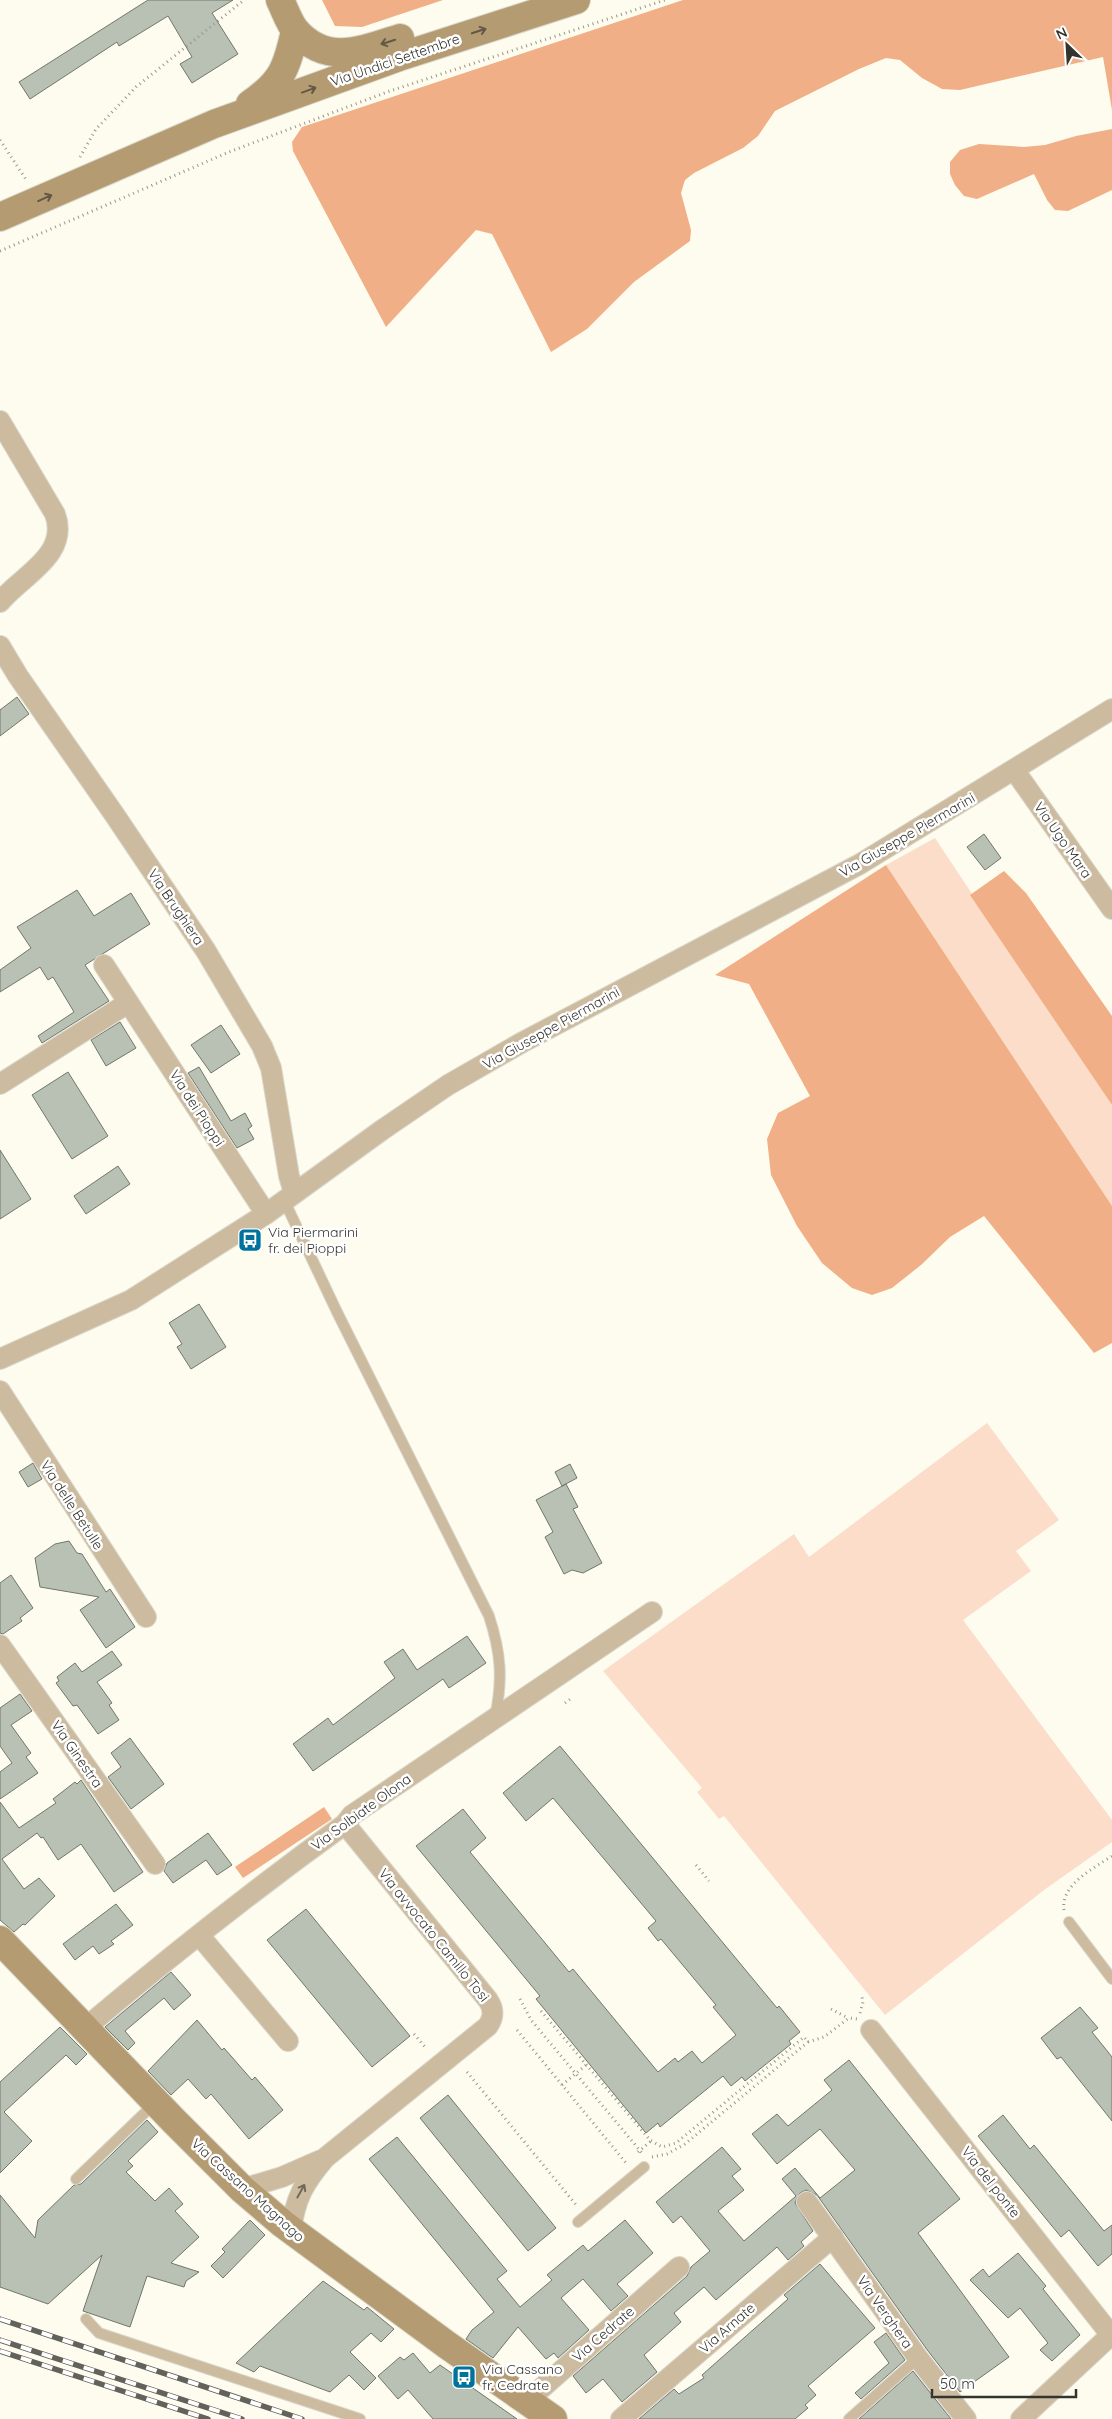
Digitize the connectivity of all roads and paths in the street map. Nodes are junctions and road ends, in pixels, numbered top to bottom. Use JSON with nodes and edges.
{"nodes":[{"id":1,"x":244,"y":0,"type":"edge"},
{"id":2,"x":280,"y":0,"type":"edge"},
{"id":3,"x":518,"y":0,"type":"edge"},
{"id":4,"x":576,"y":0,"type":"edge"},
{"id":5,"x":665,"y":0,"type":"edge"},
{"id":6,"x":295,"y":30,"type":"junction"},
{"id":7,"x":214,"y":124,"type":"junction"},
{"id":8,"x":0,"y":140,"type":"edge"},
{"id":9,"x":70,"y":187,"type":"junction"},
{"id":10,"x":39,"y":201,"type":"junction"},
{"id":11,"x":0,"y":217,"type":"edge"},
{"id":12,"x":0,"y":251,"type":"edge"},
{"id":13,"x":0,"y":421,"type":"edge"},
{"id":14,"x":0,"y":602,"type":"edge"},
{"id":15,"x":0,"y":646,"type":"edge"},
{"id":16,"x":1112,"y":709,"type":"edge"},
{"id":17,"x":1015,"y":771,"type":"junction"},
{"id":18,"x":1112,"y":909,"type":"edge"},
{"id":19,"x":104,"y":965,"type":"dead end"},
{"id":20,"x":128,"y":1003,"type":"junction"},
{"id":21,"x":0,"y":1084,"type":"edge"},
{"id":22,"x":289,"y":1197,"type":"junction"},
{"id":23,"x":266,"y":1214,"type":"junction"},
{"id":24,"x":0,"y":1360,"type":"edge"},
{"id":25,"x":0,"y":1391,"type":"edge"},
{"id":26,"x":652,"y":1612,"type":"dead end"},
{"id":27,"x":146,"y":1617,"type":"dead end"},
{"id":28,"x":0,"y":1645,"type":"edge"},
{"id":29,"x":572,"y":1698,"type":"dead end"},
{"id":30,"x":565,"y":1703,"type":"dead end"},
{"id":31,"x":494,"y":1719,"type":"junction"},
{"id":32,"x":345,"y":1824,"type":"junction"},
{"id":33,"x":1112,"y":1856,"type":"edge"},
{"id":34,"x":155,"y":1864,"type":"dead end"},
{"id":35,"x":696,"y":1865,"type":"dead end"},
{"id":36,"x":709,"y":1881,"type":"dead end"},
{"id":37,"x":1069,"y":1922,"type":"joint"},
{"id":38,"x":198,"y":1935,"type":"junction"},
{"id":39,"x":0,"y":1940,"type":"edge"},
{"id":40,"x":1112,"y":1978,"type":"edge"},
{"id":41,"x":862,"y":1997,"type":"dead end"},
{"id":42,"x":520,"y":1999,"type":"dead end"},
{"id":43,"x":831,"y":2010,"type":"dead end"},
{"id":44,"x":541,"y":2011,"type":"dead end"},
{"id":45,"x":848,"y":2018,"type":"junction"},
{"id":46,"x":865,"y":2024,"type":"junction"},
{"id":47,"x":84,"y":2029,"type":"junction"},
{"id":48,"x":517,"y":2030,"type":"dead end"},
{"id":49,"x":414,"y":2034,"type":"dead end"},
{"id":50,"x":288,"y":2041,"type":"dead end"},
{"id":51,"x":808,"y":2042,"type":"junction"},
{"id":52,"x":425,"y":2047,"type":"dead end"},
{"id":53,"x":586,"y":2065,"type":"junction"},
{"id":54,"x":467,"y":2072,"type":"dead end"},
{"id":55,"x":575,"y":2074,"type":"junction"},
{"id":56,"x":562,"y":2085,"type":"junction"},
{"id":57,"x":155,"y":2103,"type":"junction"},
{"id":58,"x":325,"y":2158,"type":"junction"},
{"id":59,"x":626,"y":2163,"type":"dead end"},
{"id":60,"x":644,"y":2167,"type":"dead end"},
{"id":61,"x":76,"y":2179,"type":"dead end"},
{"id":62,"x":242,"y":2189,"type":"junction"},
{"id":63,"x":807,"y":2202,"type":"dead end"},
{"id":64,"x":582,"y":2219,"type":"joint"},
{"id":65,"x":291,"y":2231,"type":"junction"},
{"id":66,"x":833,"y":2236,"type":"junction"},
{"id":67,"x":679,"y":2267,"type":"dead end"},
{"id":68,"x":86,"y":2319,"type":"dead end"},
{"id":69,"x":1112,"y":2335,"type":"edge"},
{"id":70,"x":918,"y":2358,"type":"junction"},
{"id":71,"x":527,"y":2401,"type":"junction"},
{"id":72,"x":360,"y":2419,"type":"edge"},
{"id":73,"x":553,"y":2419,"type":"edge"},
{"id":74,"x":621,"y":2419,"type":"edge"},
{"id":75,"x":849,"y":2419,"type":"edge"},
{"id":76,"x":966,"y":2419,"type":"edge"},
{"id":77,"x":1022,"y":2419,"type":"edge"}],
"edges":[{"from":1,"to":9,"type":"path"},
{"from":2,"to":6,"type":"street","name":"Via Undici Settembre"},
{"from":3,"to":6,"type":"street","name":"Via Undici Settembre","one_way":true},
{"from":7,"to":4,"type":"street","name":"Via Undici Settembre","one_way":true},
{"from":5,"to":12,"type":"path"},
{"from":6,"to":7,"type":"street","name":"Via Undici Settembre"},
{"from":7,"to":9,"type":"street","name":"Via Undici Settembre"},
{"from":8,"to":10,"type":"path"},
{"from":10,"to":9,"type":"street","name":"Via Undici Settembre","one_way":true},
{"from":10,"to":11,"type":"street","name":"Via Undici Settembre"},
{"from":13,"to":14,"type":"street"},
{"from":15,"to":22,"type":"street","name":"Via Brughiera"},
{"from":16,"to":17,"type":"street","name":"Via Giuseppe Piermarini"},
{"from":17,"to":18,"type":"street","name":"Via Ugo Mara"},
{"from":17,"to":22,"type":"street","name":"Via Giuseppe Piermarini"},
{"from":19,"to":20,"type":"street","name":"Via dei Pioppi"},
{"from":20,"to":21,"type":"street"},
{"from":20,"to":23,"type":"street","name":"Via dei Pioppi"},
{"from":22,"to":23,"type":"street","name":"Via Giuseppe Piermarini"},
{"from":22,"to":31,"type":"lane"},
{"from":23,"to":24,"type":"street","name":"Via Giuseppe Piermarini"},
{"from":25,"to":27,"type":"street","name":"Via delle Betulle"},
{"from":26,"to":31,"type":"street","name":"Via Solbiate Olona"},
{"from":28,"to":34,"type":"street","name":"Via Ginestra"},
{"from":29,"to":30,"type":"path"},
{"from":31,"to":32,"type":"street","name":"Via Solbiate Olona"},
{"from":32,"to":38,"type":"street","name":"Via Solbiate Olona"},
{"from":32,"to":58,"type":"street","name":"Via avvocato Camillo Tosi"},
{"from":33,"to":37,"type":"path"},
{"from":35,"to":36,"type":"path"},
{"from":37,"to":40,"type":"lane"},
{"from":38,"to":47,"type":"street","name":"Via Solbiate Olona"},
{"from":38,"to":50,"type":"street"},
{"from":39,"to":47,"type":"street","name":"Via Cassano Magnago"},
{"from":41,"to":46,"type":"path"},
{"from":42,"to":55,"type":"path"},
{"from":43,"to":45,"type":"path"},
{"from":44,"to":53,"type":"path"},
{"from":45,"to":46,"type":"path"},
{"from":45,"to":51,"type":"path"},
{"from":46,"to":69,"type":"street","name":"Via del ponte"},
{"from":47,"to":57,"type":"street","name":"Via Cassano Magnago"},
{"from":48,"to":56,"type":"path"},
{"from":49,"to":52,"type":"path"},
{"from":51,"to":53,"type":"path"},
{"from":51,"to":55,"type":"path"},
{"from":53,"to":55,"type":"path"},
{"from":54,"to":64,"type":"path"},
{"from":55,"to":56,"type":"path"},
{"from":56,"to":59,"type":"path"},
{"from":57,"to":61,"type":"lane"},
{"from":57,"to":62,"type":"street","name":"Via Cassano Magnago"},
{"from":58,"to":62,"type":"street","name":"Via avvocato Camillo Tosi"},
{"from":65,"to":58,"type":"street","name":"Via avvocato Camillo Tosi","one_way":true},
{"from":60,"to":64,"type":"lane"},
{"from":62,"to":65,"type":"street","name":"Via Cassano Magnago"},
{"from":63,"to":66,"type":"street","name":"Via Verghera"},
{"from":65,"to":71,"type":"street","name":"Via Cassano Magnago"},
{"from":66,"to":70,"type":"street","name":"Via Verghera"},
{"from":66,"to":74,"type":"street","name":"Via Arnate"},
{"from":67,"to":71,"type":"street","name":"Via Cedrate"},
{"from":68,"to":72,"type":"lane"},
{"from":69,"to":77,"type":"street","name":"Via del ponte"},
{"from":70,"to":75,"type":"lane"},
{"from":70,"to":76,"type":"street","name":"Via Verghera"},
{"from":71,"to":73,"type":"street","name":"Via Cassano Magnago"}]}
